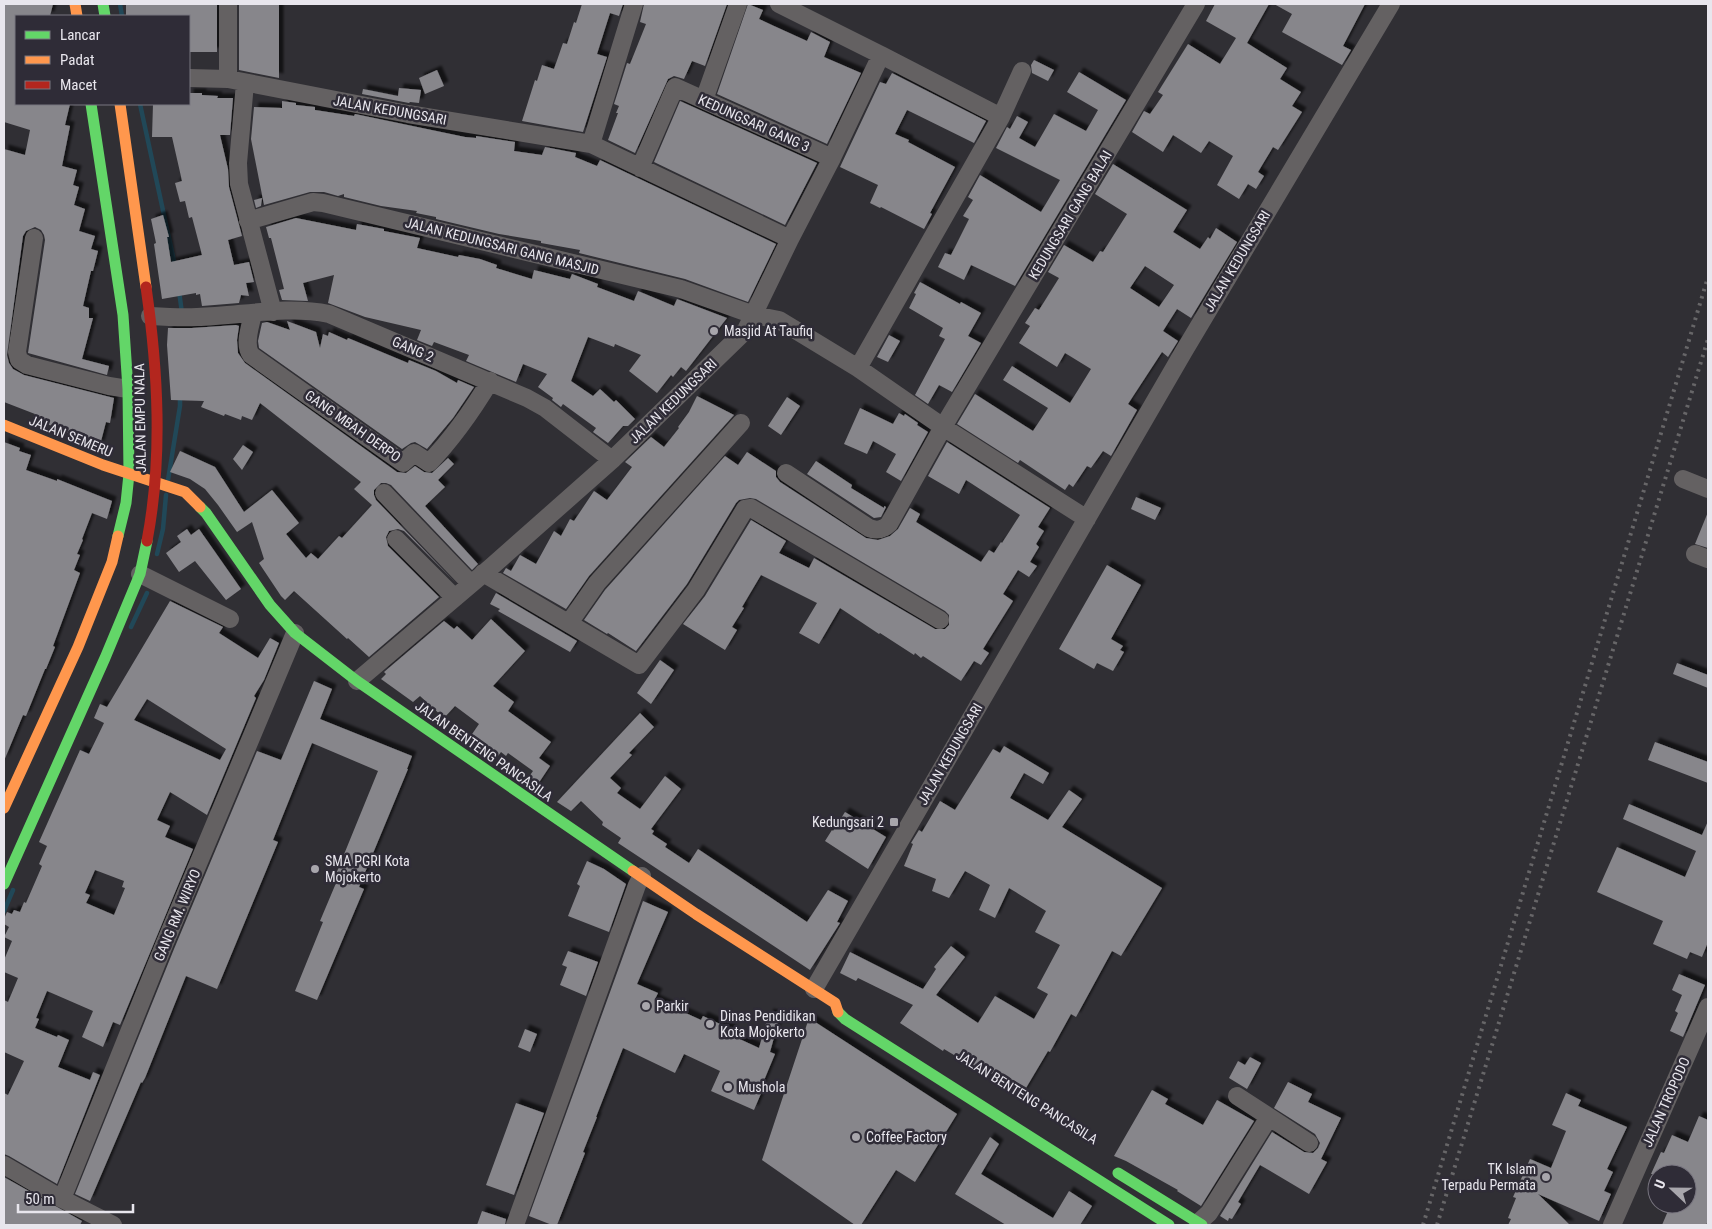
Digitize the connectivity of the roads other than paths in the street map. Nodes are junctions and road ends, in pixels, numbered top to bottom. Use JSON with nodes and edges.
{"nodes":[{"id":1,"x":228,"y":4,"type":"edge"},
{"id":2,"x":634,"y":4,"type":"edge"},
{"id":3,"x":738,"y":4,"type":"edge"},
{"id":4,"x":779,"y":4,"type":"edge"},
{"id":5,"x":1196,"y":4,"type":"edge"},
{"id":6,"x":1391,"y":4,"type":"edge"},
{"id":7,"x":882,"y":55,"type":"junction"},
{"id":8,"x":1022,"y":71,"type":"dead end"},
{"id":9,"x":190,"y":78,"type":"edge"},
{"id":10,"x":236,"y":81,"type":"junction"},
{"id":11,"x":704,"y":100,"type":"junction"},
{"id":12,"x":91,"y":105,"type":"edge"},
{"id":13,"x":120,"y":105,"type":"edge"},
{"id":14,"x":1001,"y":117,"type":"junction"},
{"id":15,"x":591,"y":144,"type":"junction"},
{"id":16,"x":832,"y":158,"type":"junction"},
{"id":17,"x":640,"y":168,"type":"junction"},
{"id":18,"x":248,"y":221,"type":"junction"},
{"id":19,"x":34,"y":238,"type":"dead end"},
{"id":20,"x":790,"y":238,"type":"junction"},
{"id":21,"x":273,"y":312,"type":"junction"},
{"id":22,"x":253,"y":313,"type":"junction"},
{"id":23,"x":754,"y":315,"type":"junction"},
{"id":24,"x":150,"y":316,"type":"junction"},
{"id":25,"x":858,"y":368,"type":"junction"},
{"id":26,"x":490,"y":381,"type":"junction"},
{"id":27,"x":128,"y":389,"type":"junction"},
{"id":28,"x":741,"y":423,"type":"dead end"},
{"id":29,"x":4,"y":425,"type":"edge"},
{"id":30,"x":943,"y":427,"type":"junction"},
{"id":31,"x":612,"y":460,"type":"junction"},
{"id":32,"x":786,"y":473,"type":"dead end"},
{"id":33,"x":129,"y":474,"type":"junction"},
{"id":34,"x":1684,"y":480,"type":"dead end"},
{"id":35,"x":163,"y":485,"type":"junction"},
{"id":36,"x":1708,"y":489,"type":"edge"},
{"id":37,"x":384,"y":493,"type":"dead end"},
{"id":38,"x":1087,"y":519,"type":"junction"},
{"id":39,"x":396,"y":540,"type":"dead end"},
{"id":40,"x":140,"y":574,"type":"junction"},
{"id":41,"x":477,"y":578,"type":"junction"},
{"id":42,"x":455,"y":598,"type":"junction"},
{"id":43,"x":230,"y":618,"type":"dead end"},
{"id":44,"x":940,"y":620,"type":"dead end"},
{"id":45,"x":569,"y":623,"type":"junction"},
{"id":46,"x":295,"y":633,"type":"junction"},
{"id":47,"x":357,"y":681,"type":"junction"},
{"id":48,"x":11,"y":775,"type":"edge"},
{"id":49,"x":4,"y":808,"type":"edge"},
{"id":50,"x":642,"y":876,"type":"junction"},
{"id":51,"x":4,"y":884,"type":"edge"},
{"id":52,"x":814,"y":989,"type":"junction"},
{"id":53,"x":1708,"y":1007,"type":"edge"},
{"id":54,"x":1237,"y":1096,"type":"dead end"},
{"id":55,"x":1269,"y":1117,"type":"junction"},
{"id":56,"x":1309,"y":1143,"type":"dead end"},
{"id":57,"x":4,"y":1164,"type":"edge"},
{"id":58,"x":1109,"y":1167,"type":"dead end"},
{"id":59,"x":62,"y":1199,"type":"junction"},
{"id":60,"x":1199,"y":1224,"type":"edge"},
{"id":61,"x":113,"y":1225,"type":"edge"},
{"id":62,"x":516,"y":1225,"type":"edge"},
{"id":63,"x":1169,"y":1225,"type":"edge"},
{"id":64,"x":1612,"y":1225,"type":"edge"}],
"edges":[{"from":1,"to":10,"type":"street"},
{"from":2,"to":15,"type":"street"},
{"from":3,"to":11,"type":"street"},
{"from":4,"to":7,"type":"street"},
{"from":5,"to":30,"type":"street","name":"KEDUNGSARI GANG BALAI"},
{"from":6,"to":38,"type":"street","name":"JALAN KEDUNGSARI"},
{"from":7,"to":14,"type":"street"},
{"from":7,"to":16,"type":"street","name":"JALAN KEDUNGSARI"},
{"from":8,"to":14,"type":"street"},
{"from":9,"to":10,"type":"street","name":"JALAN KEDUNGSARI"},
{"from":10,"to":15,"type":"street","name":"JALAN KEDUNGSARI"},
{"from":10,"to":18,"type":"street"},
{"from":11,"to":16,"type":"street","name":"KEDUNGSARI GANG 3"},
{"from":11,"to":17,"type":"street","name":"KEDUNGSARI GANG 3"},
{"from":12,"to":27,"type":"main road","name":"JALAN EMPU NALA"},
{"from":13,"to":24,"type":"main road","name":"JALAN EMPU NALA"},
{"from":14,"to":25,"type":"street"},
{"from":15,"to":17,"type":"street","name":"JALAN KEDUNGSARI"},
{"from":16,"to":20,"type":"street","name":"JALAN KEDUNGSARI"},
{"from":17,"to":20,"type":"street","name":"JALAN KEDUNGSARI"},
{"from":18,"to":21,"type":"street"},
{"from":18,"to":23,"type":"street","name":"JALAN KEDUNGSARI GANG MASJID"},
{"from":19,"to":27,"type":"street"},
{"from":20,"to":23,"type":"street","name":"JALAN KEDUNGSARI"},
{"from":21,"to":22,"type":"street","name":"GANG 2"},
{"from":21,"to":26,"type":"street","name":"GANG 2"},
{"from":22,"to":24,"type":"street","name":"GANG 2"},
{"from":22,"to":26,"type":"street","name":"GANG MBAH DERPO"},
{"from":23,"to":25,"type":"street"},
{"from":23,"to":31,"type":"street","name":"JALAN KEDUNGSARI"},
{"from":24,"to":35,"type":"main road","name":"JALAN EMPU NALA"},
{"from":25,"to":30,"type":"street"},
{"from":26,"to":31,"type":"street","name":"GANG 2"},
{"from":27,"to":33,"type":"main road","name":"JALAN EMPU NALA"},
{"from":28,"to":45,"type":"street"},
{"from":29,"to":33,"type":"main road","name":"JALAN SEMERU"},
{"from":30,"to":32,"type":"street","name":"KEDUNGSARI GANG BALAI"},
{"from":30,"to":38,"type":"street"},
{"from":31,"to":41,"type":"street","name":"JALAN KEDUNGSARI"},
{"from":33,"to":35,"type":"main road","name":"JALAN SEMERU"},
{"from":33,"to":48,"type":"main road","name":"JALAN EMPU NALA"},
{"from":34,"to":36,"type":"street"},
{"from":35,"to":40,"type":"main road","name":"JALAN EMPU NALA"},
{"from":35,"to":46,"type":"main road","name":"JALAN BENTENG PANCASILA"},
{"from":37,"to":41,"type":"street"},
{"from":38,"to":52,"type":"street","name":"JALAN KEDUNGSARI"},
{"from":39,"to":42,"type":"street"},
{"from":40,"to":43,"type":"street"},
{"from":40,"to":51,"type":"main road","name":"JALAN EMPU NALA"},
{"from":41,"to":42,"type":"street","name":"JALAN KEDUNGSARI"},
{"from":41,"to":45,"type":"street"},
{"from":42,"to":47,"type":"street","name":"JALAN KEDUNGSARI"},
{"from":44,"to":45,"type":"street"},
{"from":46,"to":47,"type":"main road","name":"JALAN BENTENG PANCASILA"},
{"from":46,"to":59,"type":"street","name":"GANG RM. WIRYO"},
{"from":47,"to":50,"type":"main road","name":"JALAN BENTENG PANCASILA"},
{"from":48,"to":49,"type":"main road","name":"JALAN EMPU NALA"},
{"from":50,"to":52,"type":"main road","name":"JALAN BENTENG PANCASILA"},
{"from":50,"to":62,"type":"street"},
{"from":52,"to":63,"type":"main road","name":"JALAN BENTENG PANCASILA"},
{"from":53,"to":64,"type":"street","name":"JALAN TROPODO"},
{"from":54,"to":55,"type":"street"},
{"from":55,"to":56,"type":"street"},
{"from":55,"to":60,"type":"street"},
{"from":57,"to":59,"type":"street"},
{"from":58,"to":60,"type":"main road"},
{"from":59,"to":61,"type":"street"}]}
